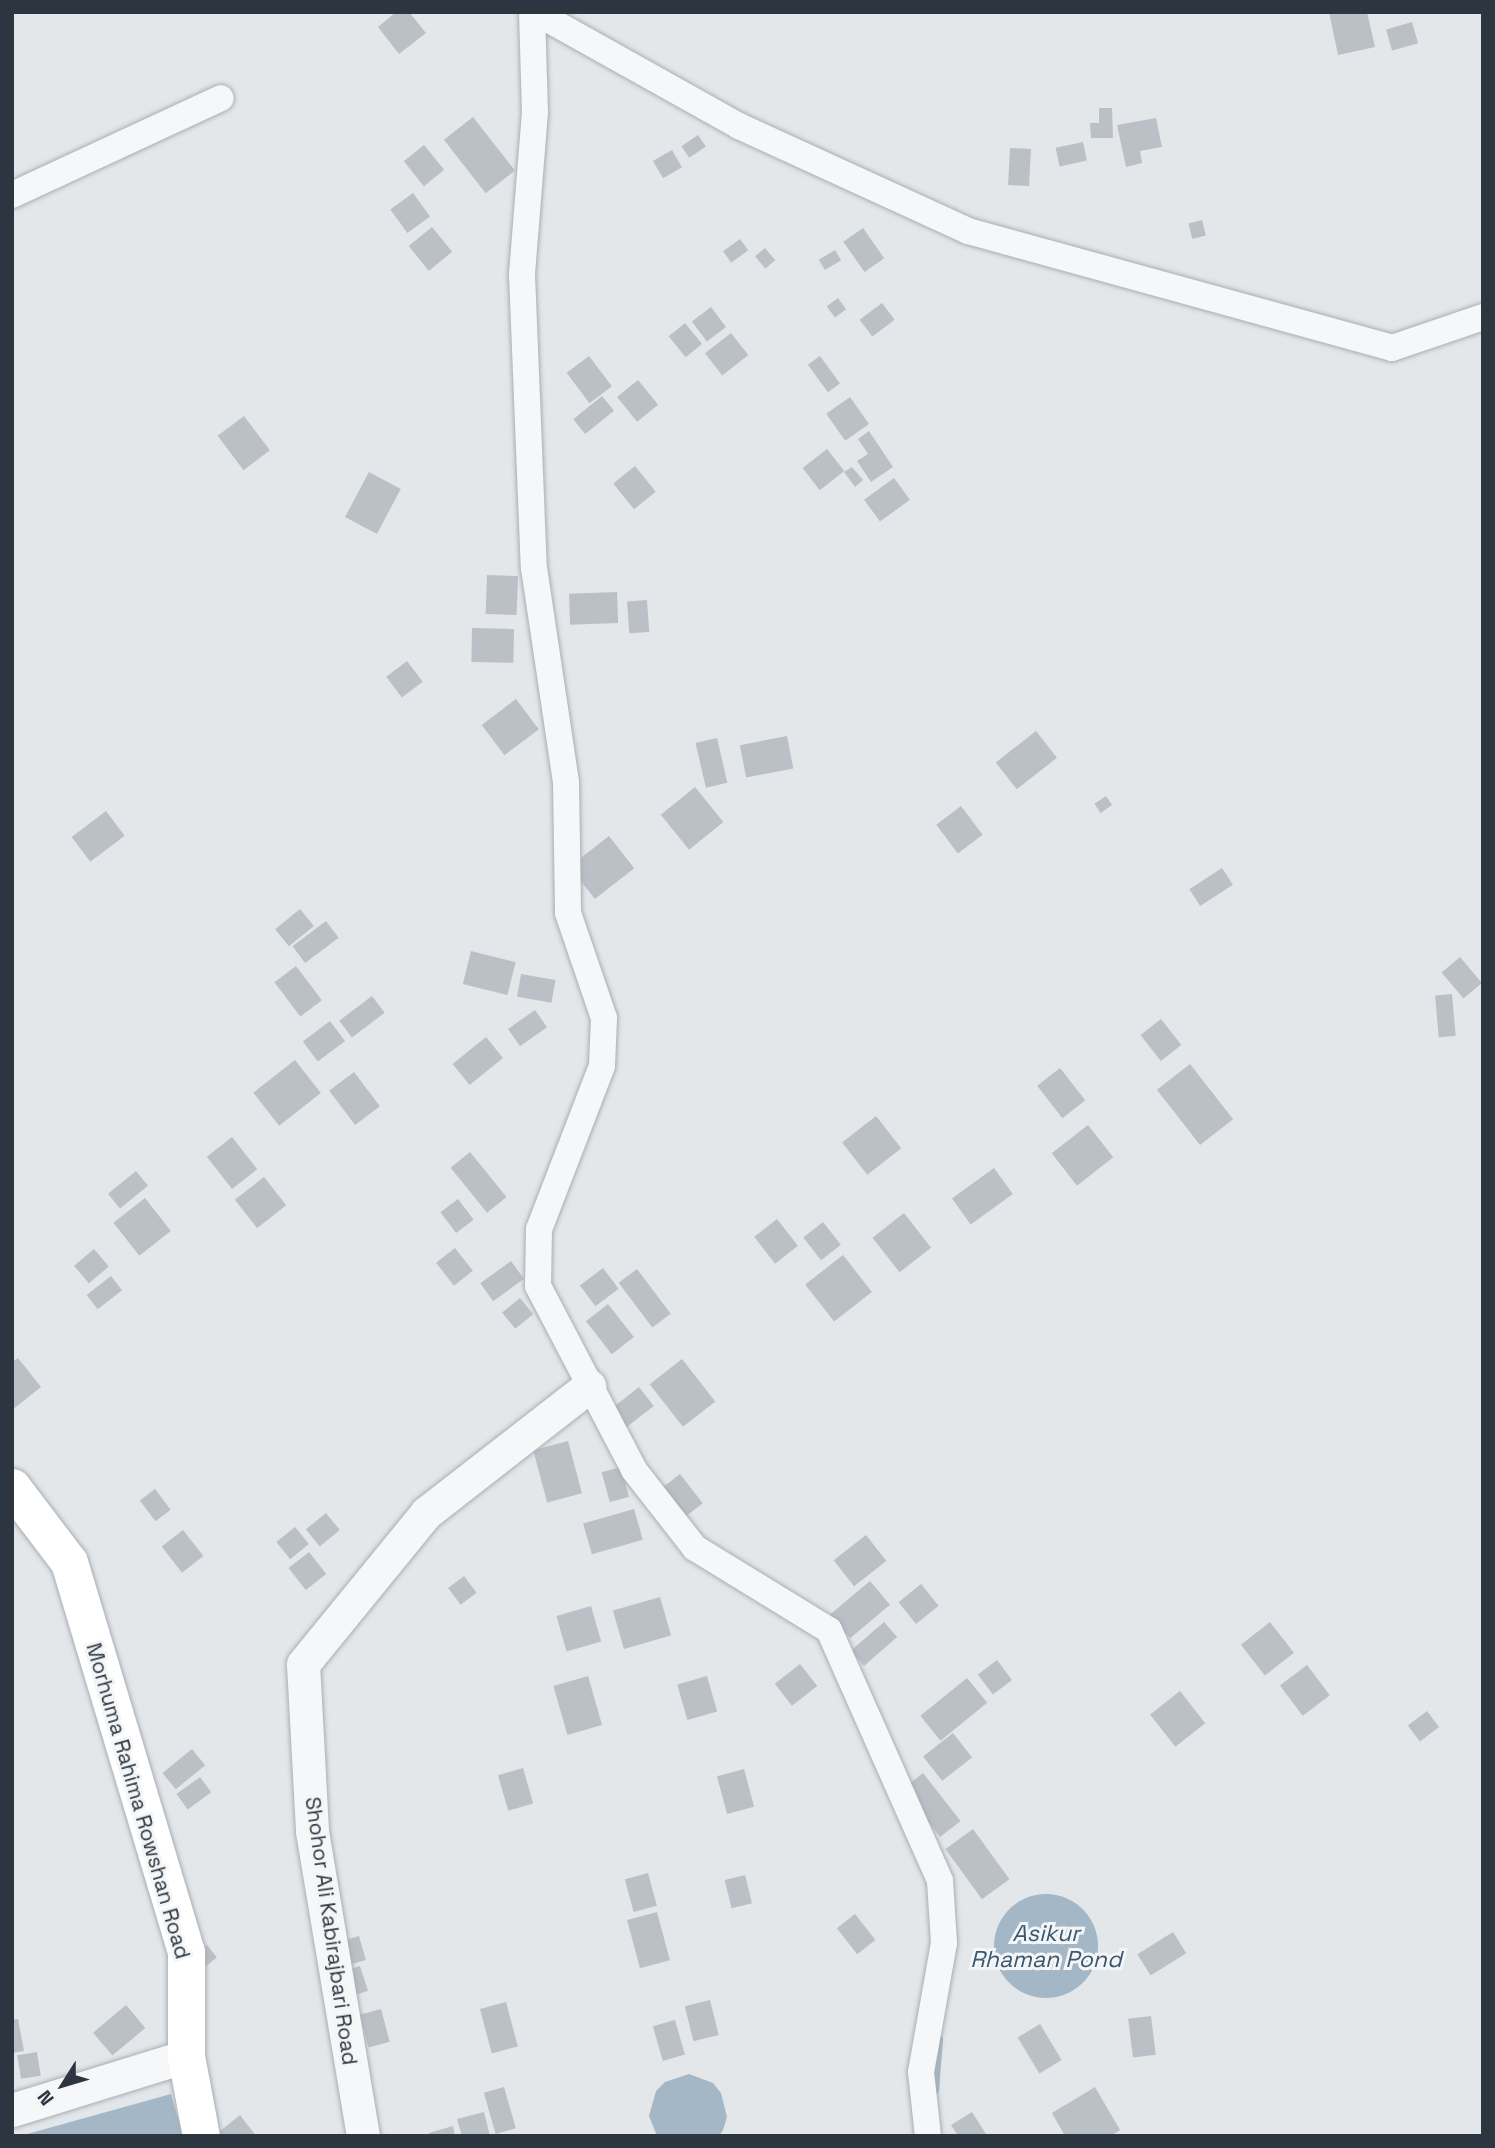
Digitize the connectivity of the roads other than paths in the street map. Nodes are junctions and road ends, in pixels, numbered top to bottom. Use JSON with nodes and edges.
{"nodes":[{"id":1,"x":534,"y":12,"type":"edge"},
{"id":2,"x":221,"y":99,"type":"dead end"},
{"id":3,"x":12,"y":195,"type":"edge"},
{"id":4,"x":1483,"y":317,"type":"edge"},
{"id":5,"x":589,"y":1386,"type":"junction"},
{"id":6,"x":12,"y":1487,"type":"edge"},
{"id":7,"x":186,"y":2056,"type":"junction"},
{"id":8,"x":12,"y":2110,"type":"edge"},
{"id":9,"x":201,"y":2136,"type":"edge"},
{"id":10,"x":363,"y":2136,"type":"edge"},
{"id":11,"x":928,"y":2136,"type":"edge"}],
"edges":[{"from":1,"to":4,"type":"street"},
{"from":1,"to":5,"type":"street"},
{"from":2,"to":3,"type":"street"},
{"from":5,"to":10,"type":"street","name":"Shohor Ali Kabirajbari Road"},
{"from":5,"to":11,"type":"street"},
{"from":6,"to":7,"type":"main road","name":"Morhuma Rahima Rowshan Road"},
{"from":7,"to":8,"type":"street"},
{"from":7,"to":9,"type":"main road","name":"Morhuma Rahima Rowshan Road"}]}
